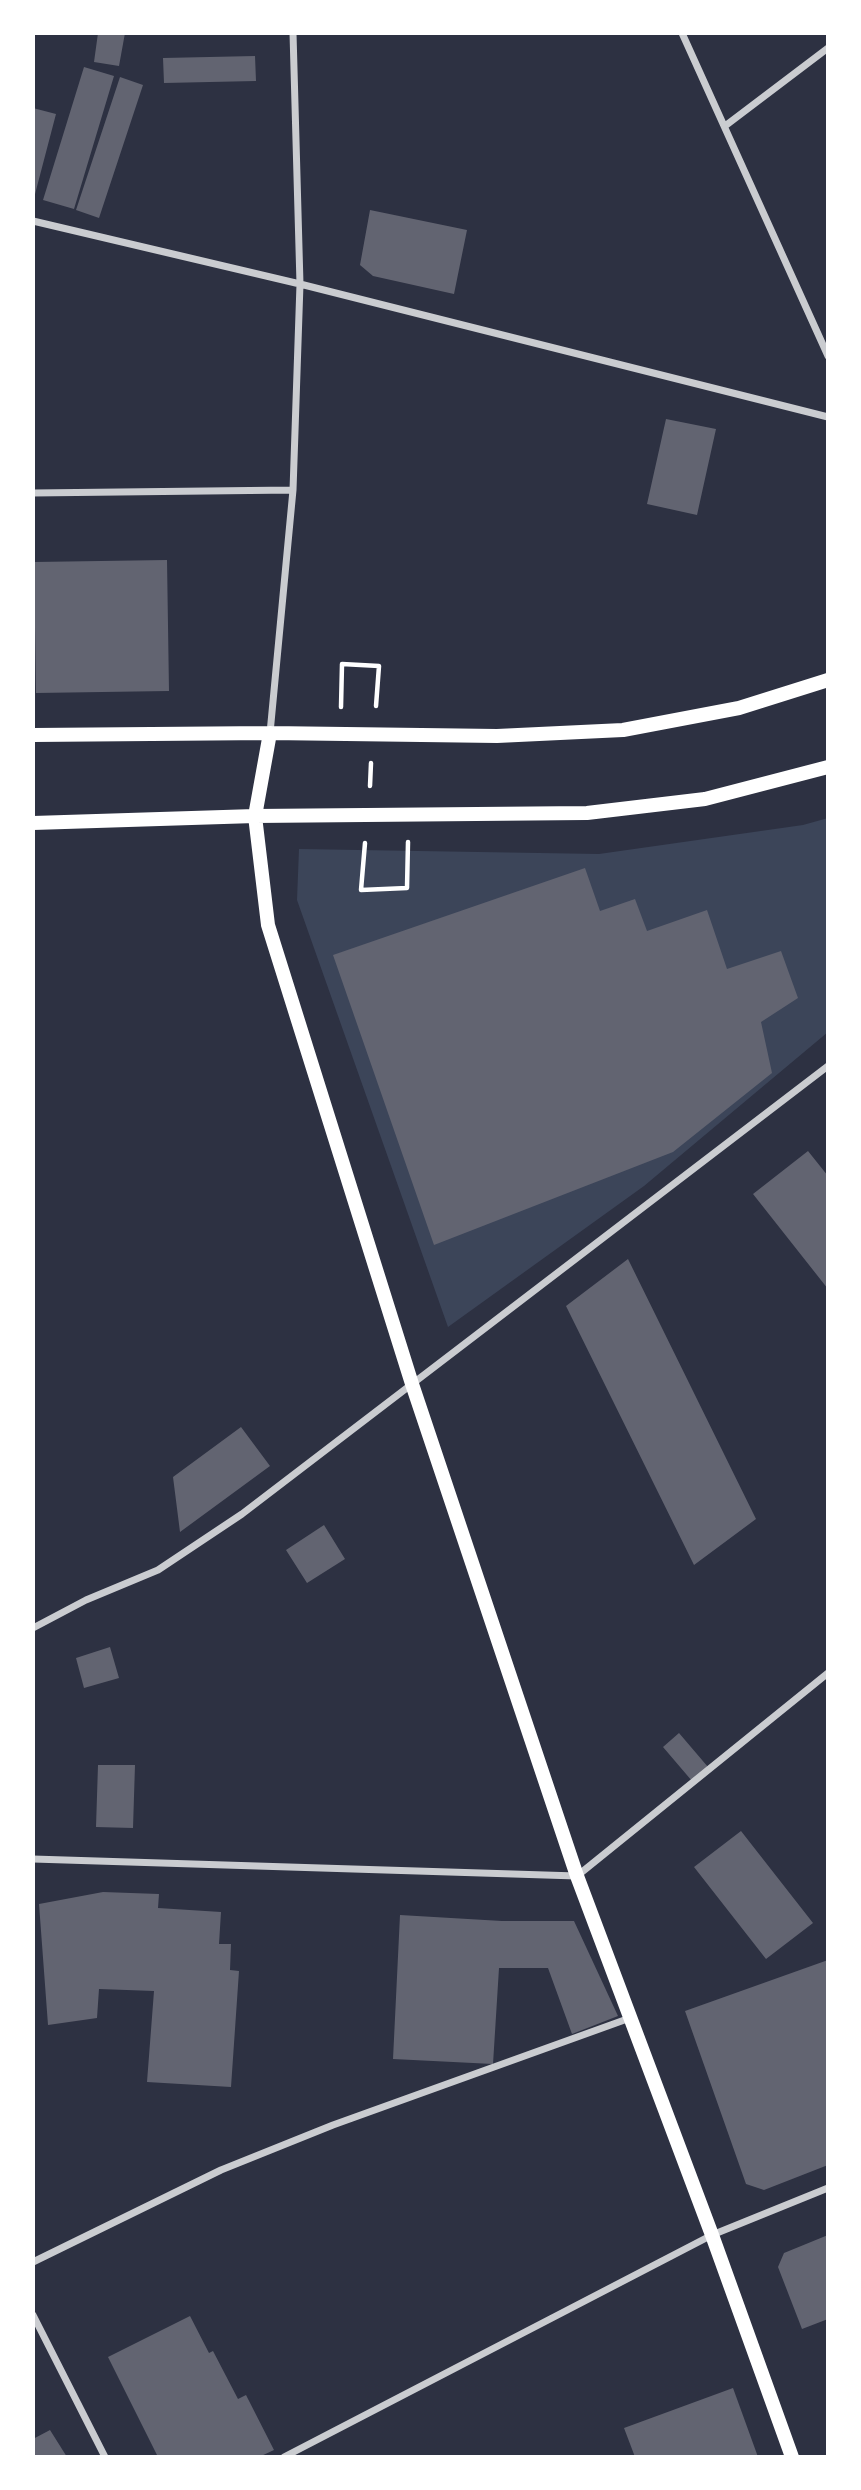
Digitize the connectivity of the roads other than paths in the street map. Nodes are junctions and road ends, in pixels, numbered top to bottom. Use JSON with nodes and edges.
{"nodes":[{"id":1,"x":293,"y":33,"type":"edge"},
{"id":2,"x":682,"y":33,"type":"edge"},
{"id":3,"x":828,"y":48,"type":"edge"},
{"id":4,"x":726,"y":126,"type":"junction"},
{"id":5,"x":33,"y":220,"type":"edge"},
{"id":6,"x":300,"y":284,"type":"junction"},
{"id":7,"x":828,"y":356,"type":"edge"},
{"id":8,"x":828,"y":417,"type":"edge"},
{"id":9,"x":293,"y":490,"type":"junction"},
{"id":10,"x":33,"y":493,"type":"edge"},
{"id":11,"x":828,"y":680,"type":"edge"},
{"id":12,"x":270,"y":733,"type":"junction"},
{"id":13,"x":33,"y":735,"type":"edge"},
{"id":14,"x":828,"y":767,"type":"edge"},
{"id":15,"x":255,"y":816,"type":"junction"},
{"id":16,"x":33,"y":824,"type":"edge"},
{"id":17,"x":828,"y":1066,"type":"edge"},
{"id":18,"x":412,"y":1384,"type":"junction"},
{"id":19,"x":33,"y":1628,"type":"edge"},
{"id":20,"x":828,"y":1673,"type":"edge"},
{"id":21,"x":33,"y":1859,"type":"edge"},
{"id":22,"x":577,"y":1876,"type":"junction"},
{"id":23,"x":630,"y":2018,"type":"junction"},
{"id":24,"x":828,"y":2188,"type":"edge"},
{"id":25,"x":712,"y":2235,"type":"junction"},
{"id":26,"x":33,"y":2262,"type":"edge"},
{"id":27,"x":33,"y":2315,"type":"edge"},
{"id":28,"x":105,"y":2457,"type":"edge"},
{"id":29,"x":284,"y":2457,"type":"edge"},
{"id":30,"x":792,"y":2457,"type":"edge"}],
"edges":[{"from":1,"to":6,"type":"street"},
{"from":2,"to":4,"type":"street"},
{"from":3,"to":4,"type":"street"},
{"from":4,"to":7,"type":"street"},
{"from":5,"to":6,"type":"street"},
{"from":6,"to":8,"type":"street"},
{"from":6,"to":9,"type":"street"},
{"from":9,"to":10,"type":"street"},
{"from":9,"to":12,"type":"street"},
{"from":11,"to":12,"type":"main road"},
{"from":12,"to":13,"type":"main road"},
{"from":12,"to":15,"type":"main road"},
{"from":14,"to":15,"type":"main road"},
{"from":15,"to":16,"type":"main road"},
{"from":15,"to":18,"type":"main road"},
{"from":17,"to":18,"type":"street"},
{"from":18,"to":19,"type":"street"},
{"from":18,"to":22,"type":"main road"},
{"from":20,"to":22,"type":"street"},
{"from":21,"to":22,"type":"street"},
{"from":22,"to":23,"type":"main road"},
{"from":23,"to":25,"type":"main road"},
{"from":23,"to":26,"type":"street"},
{"from":24,"to":25,"type":"street"},
{"from":25,"to":29,"type":"street"},
{"from":25,"to":30,"type":"main road"},
{"from":27,"to":28,"type":"street"}]}
